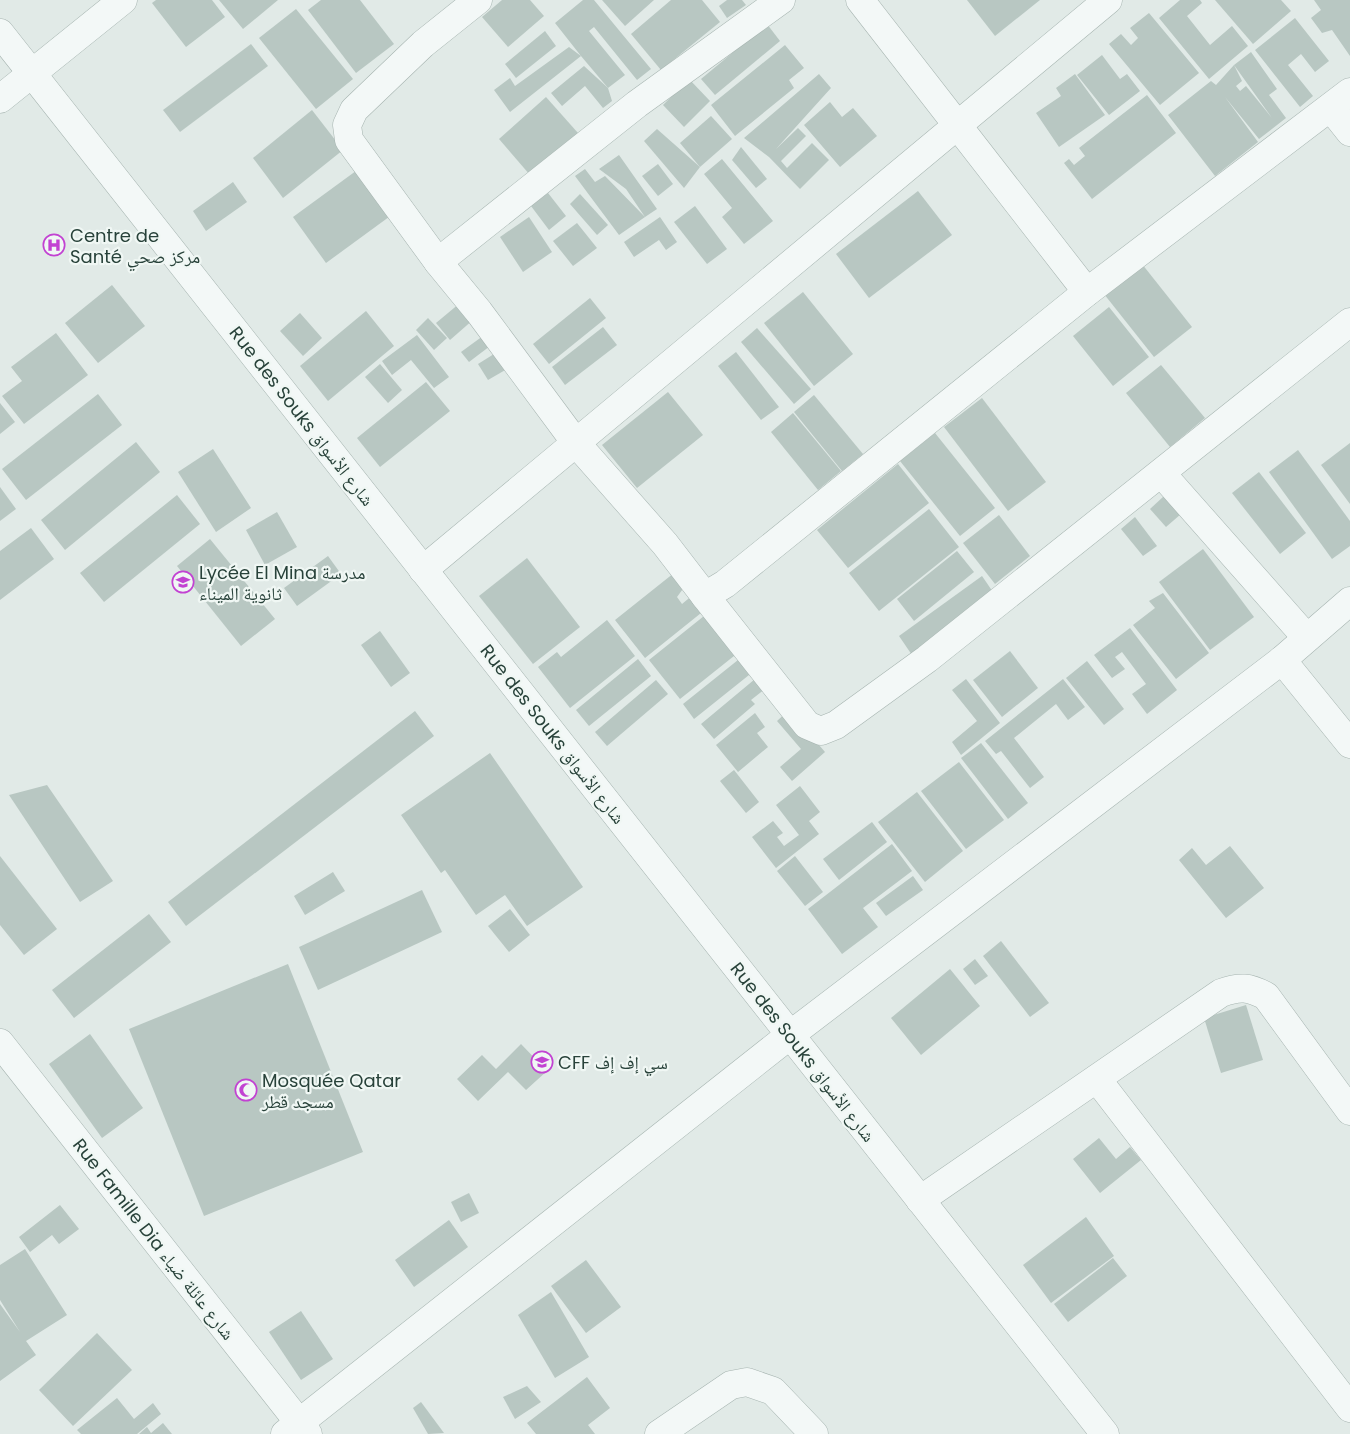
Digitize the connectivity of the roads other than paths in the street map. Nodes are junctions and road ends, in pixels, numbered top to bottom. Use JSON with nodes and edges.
{"nodes":[{"id":1,"x":123,"y":0,"type":"edge"},
{"id":2,"x":478,"y":0,"type":"edge"},
{"id":3,"x":781,"y":0,"type":"edge"},
{"id":4,"x":860,"y":0,"type":"edge"},
{"id":5,"x":1108,"y":0,"type":"edge"},
{"id":6,"x":0,"y":34,"type":"edge"},
{"id":7,"x":32,"y":73,"type":"junction"},
{"id":8,"x":0,"y":99,"type":"edge"},
{"id":9,"x":1341,"y":100,"type":"edge"},
{"id":10,"x":958,"y":124,"type":"junction"},
{"id":11,"x":1350,"y":132,"type":"edge"},
{"id":12,"x":438,"y":262,"type":"junction"},
{"id":13,"x":1087,"y":292,"type":"junction"},
{"id":14,"x":1350,"y":322,"type":"edge"},
{"id":15,"x":576,"y":443,"type":"junction"},
{"id":16,"x":1162,"y":474,"type":"junction"},
{"id":17,"x":423,"y":570,"type":"junction"},
{"id":18,"x":705,"y":596,"type":"junction"},
{"id":19,"x":1350,"y":601,"type":"edge"},
{"id":20,"x":1306,"y":637,"type":"junction"},
{"id":21,"x":1282,"y":660,"type":"junction"},
{"id":22,"x":1350,"y":744,"type":"edge"},
{"id":23,"x":790,"y":1035,"type":"junction"},
{"id":24,"x":0,"y":1043,"type":"edge"},
{"id":25,"x":1097,"y":1079,"type":"junction"},
{"id":26,"x":1350,"y":1111,"type":"edge"},
{"id":27,"x":920,"y":1200,"type":"junction"},
{"id":28,"x":1350,"y":1408,"type":"edge"},
{"id":29,"x":297,"y":1430,"type":"edge"},
{"id":30,"x":658,"y":1434,"type":"edge"},
{"id":31,"x":814,"y":1434,"type":"edge"},
{"id":32,"x":1105,"y":1434,"type":"edge"}],
"edges":[{"from":1,"to":7,"type":"street"},
{"from":2,"to":12,"type":"street"},
{"from":3,"to":12,"type":"street"},
{"from":4,"to":10,"type":"street"},
{"from":5,"to":10,"type":"street"},
{"from":6,"to":7,"type":"street","name":"Rue des Souks شارع الأسواق"},
{"from":7,"to":8,"type":"street"},
{"from":7,"to":17,"type":"street","name":"Rue des Souks شارع الأسواق"},
{"from":9,"to":11,"type":"street"},
{"from":9,"to":13,"type":"street"},
{"from":10,"to":13,"type":"street"},
{"from":10,"to":15,"type":"street"},
{"from":12,"to":15,"type":"street"},
{"from":13,"to":18,"type":"street"},
{"from":14,"to":16,"type":"street"},
{"from":15,"to":17,"type":"street"},
{"from":15,"to":18,"type":"street"},
{"from":16,"to":18,"type":"street"},
{"from":16,"to":20,"type":"street"},
{"from":17,"to":23,"type":"street","name":"Rue des Souks شارع الأسواق"},
{"from":19,"to":20,"type":"street"},
{"from":20,"to":21,"type":"street"},
{"from":21,"to":22,"type":"street"},
{"from":21,"to":23,"type":"street"},
{"from":23,"to":27,"type":"street","name":"Rue des Souks شارع الأسواق"},
{"from":23,"to":29,"type":"street"},
{"from":24,"to":29,"type":"street","name":"Rue Famille Dia شارع عائلة ضياء"},
{"from":25,"to":26,"type":"street"},
{"from":25,"to":27,"type":"street"},
{"from":25,"to":28,"type":"street"},
{"from":27,"to":32,"type":"street","name":"Rue des Souks شارع الأسواق"},
{"from":30,"to":31,"type":"street"}]}
